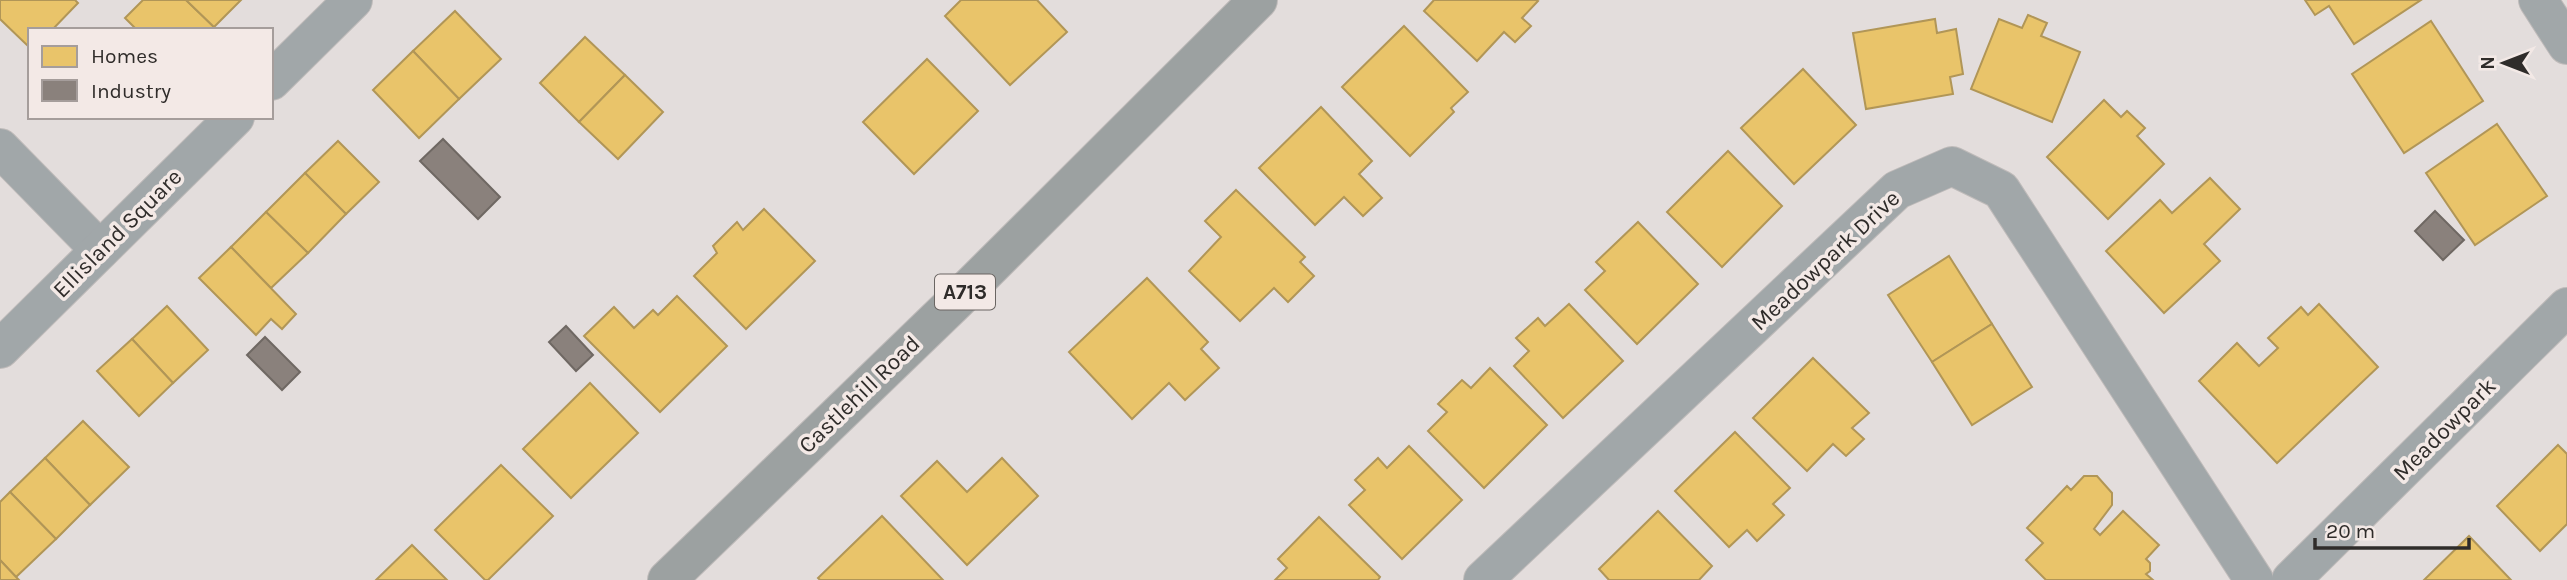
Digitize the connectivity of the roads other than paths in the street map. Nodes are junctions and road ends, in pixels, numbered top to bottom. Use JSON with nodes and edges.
{"nodes":[{"id":1,"x":353,"y":0,"type":"edge"},
{"id":2,"x":1258,"y":0,"type":"edge"},
{"id":3,"x":2538,"y":0,"type":"edge"},
{"id":4,"x":2567,"y":45,"type":"edge"},
{"id":5,"x":273,"y":79,"type":"edge"},
{"id":6,"x":233,"y":119,"type":"edge"},
{"id":7,"x":0,"y":148,"type":"edge"},
{"id":8,"x":100,"y":250,"type":"junction"},
{"id":9,"x":2567,"y":307,"type":"edge"},
{"id":10,"x":0,"y":349,"type":"edge"},
{"id":11,"x":667,"y":580,"type":"edge"},
{"id":12,"x":1483,"y":580,"type":"edge"},
{"id":13,"x":2254,"y":580,"type":"edge"},
{"id":14,"x":2291,"y":580,"type":"edge"}],
"edges":[{"from":1,"to":5,"type":"street"},
{"from":2,"to":11,"type":"main road","name":"Castlehill Road","number":"A713"},
{"from":3,"to":4,"type":"street"},
{"from":6,"to":8,"type":"street","name":"Ellisland Square"},
{"from":7,"to":8,"type":"street"},
{"from":8,"to":10,"type":"street","name":"Ellisland Square"},
{"from":9,"to":14,"type":"street","name":"Meadowpark"},
{"from":12,"to":13,"type":"street","name":"Meadowpark Drive"}]}
